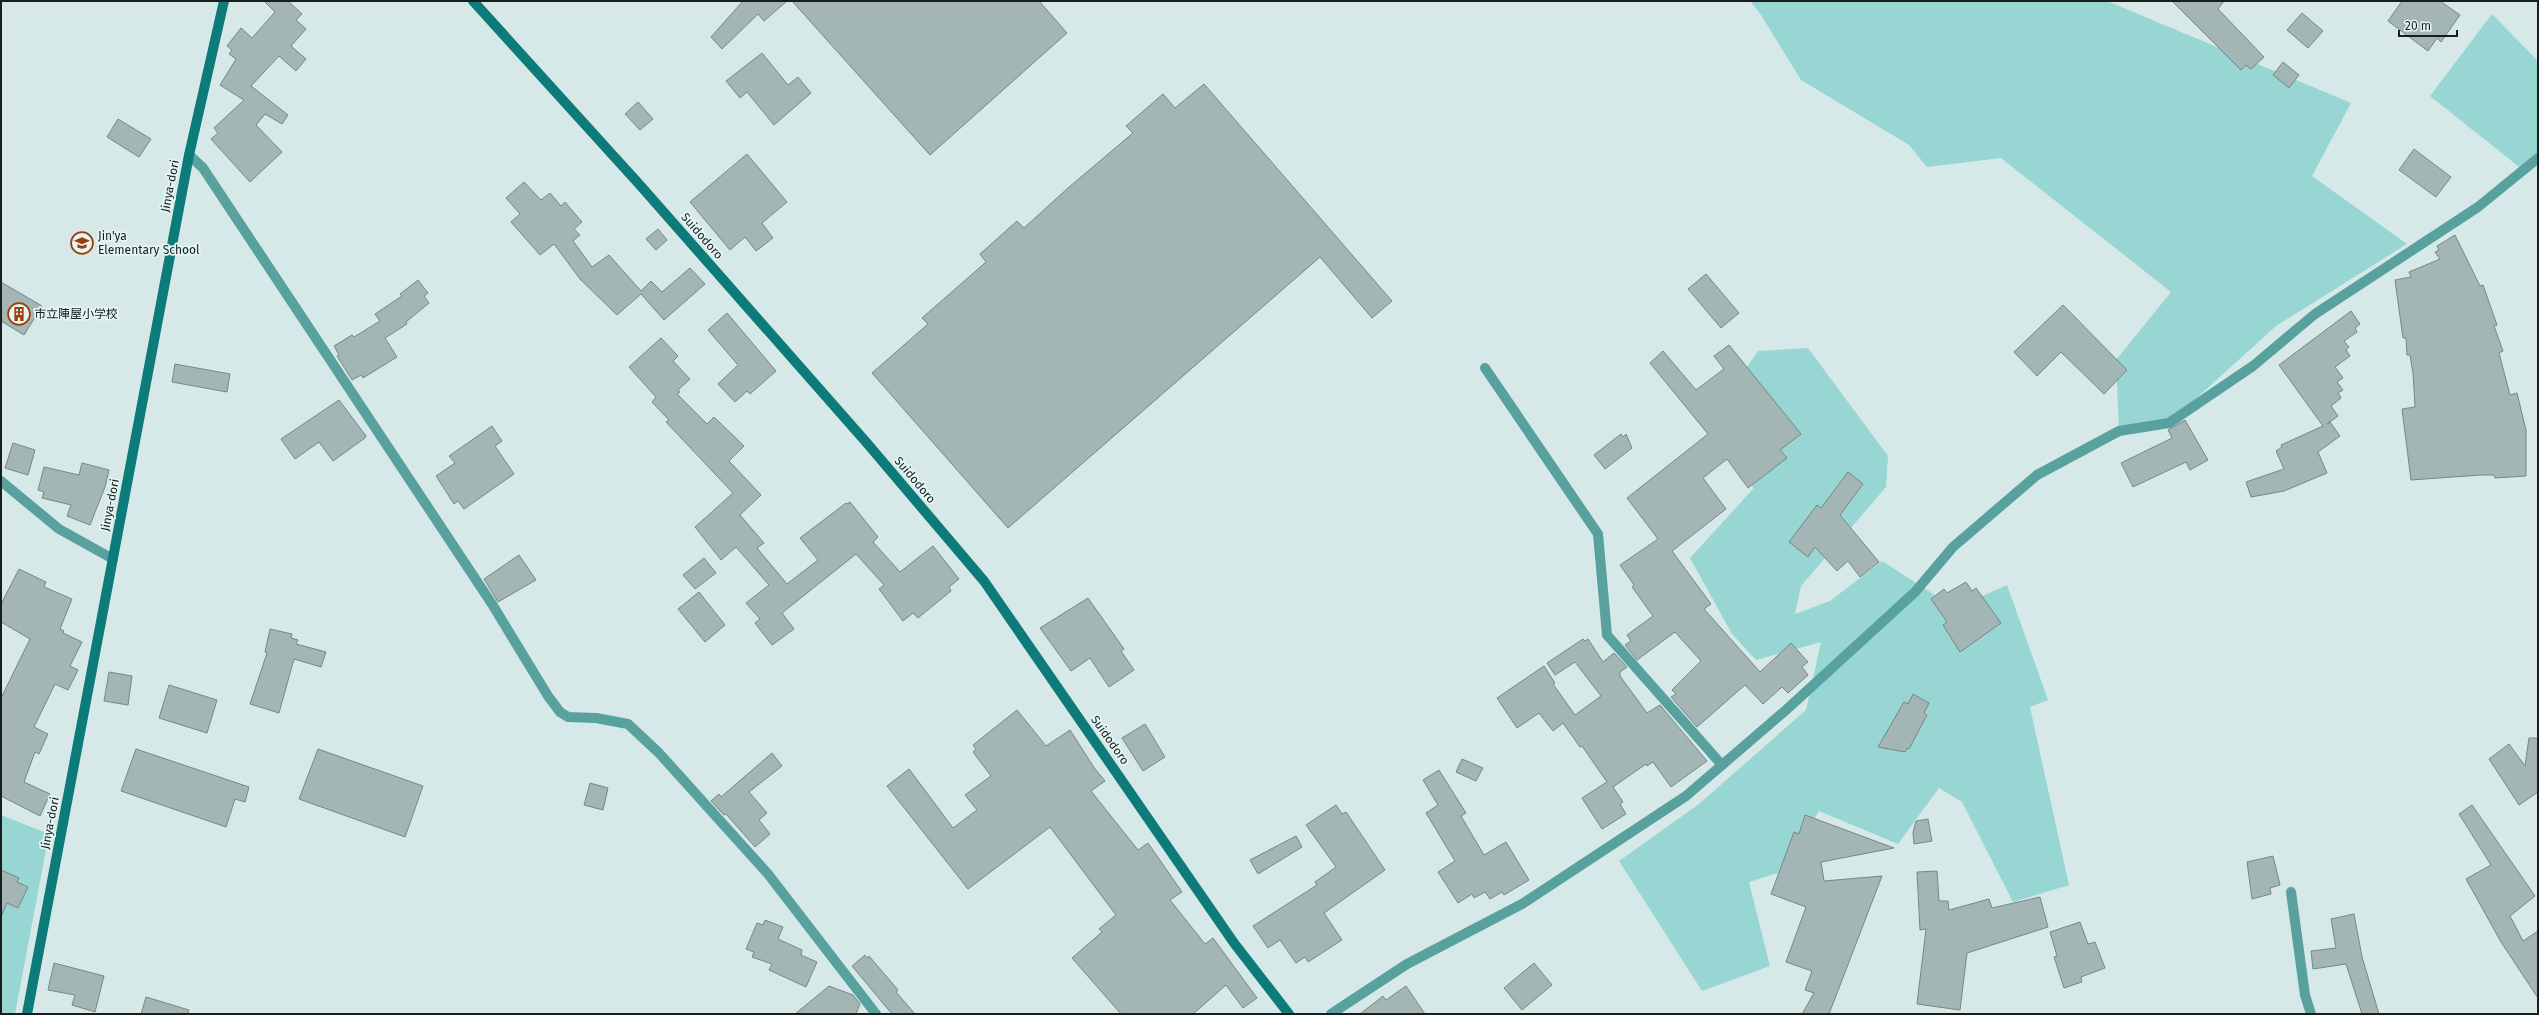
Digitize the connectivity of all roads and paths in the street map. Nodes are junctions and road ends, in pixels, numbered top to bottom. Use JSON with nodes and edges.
{"nodes":[{"id":1,"x":224,"y":1,"type":"edge"},
{"id":2,"x":474,"y":1,"type":"edge"},
{"id":3,"x":189,"y":155,"type":"junction"},
{"id":4,"x":2538,"y":158,"type":"edge"},
{"id":5,"x":1485,"y":368,"type":"dead end"},
{"id":6,"x":1,"y":482,"type":"edge"},
{"id":7,"x":113,"y":559,"type":"junction"},
{"id":8,"x":1722,"y":765,"type":"junction"},
{"id":9,"x":2291,"y":892,"type":"dead end"},
{"id":10,"x":27,"y":1014,"type":"edge"},
{"id":11,"x":876,"y":1014,"type":"edge"},
{"id":12,"x":1289,"y":1014,"type":"edge"},
{"id":13,"x":1331,"y":1014,"type":"edge"},
{"id":14,"x":2311,"y":1014,"type":"edge"}],
"edges":[{"from":1,"to":3,"type":"street","name":"Jinya-dori"},
{"from":2,"to":12,"type":"street","name":"Suidodoro"},
{"from":3,"to":7,"type":"street","name":"Jinya-dori"},
{"from":3,"to":11,"type":"street"},
{"from":4,"to":8,"type":"street"},
{"from":5,"to":8,"type":"street"},
{"from":6,"to":7,"type":"street"},
{"from":7,"to":10,"type":"street","name":"Jinya-dori"},
{"from":8,"to":13,"type":"street"},
{"from":9,"to":14,"type":"street"}]}
